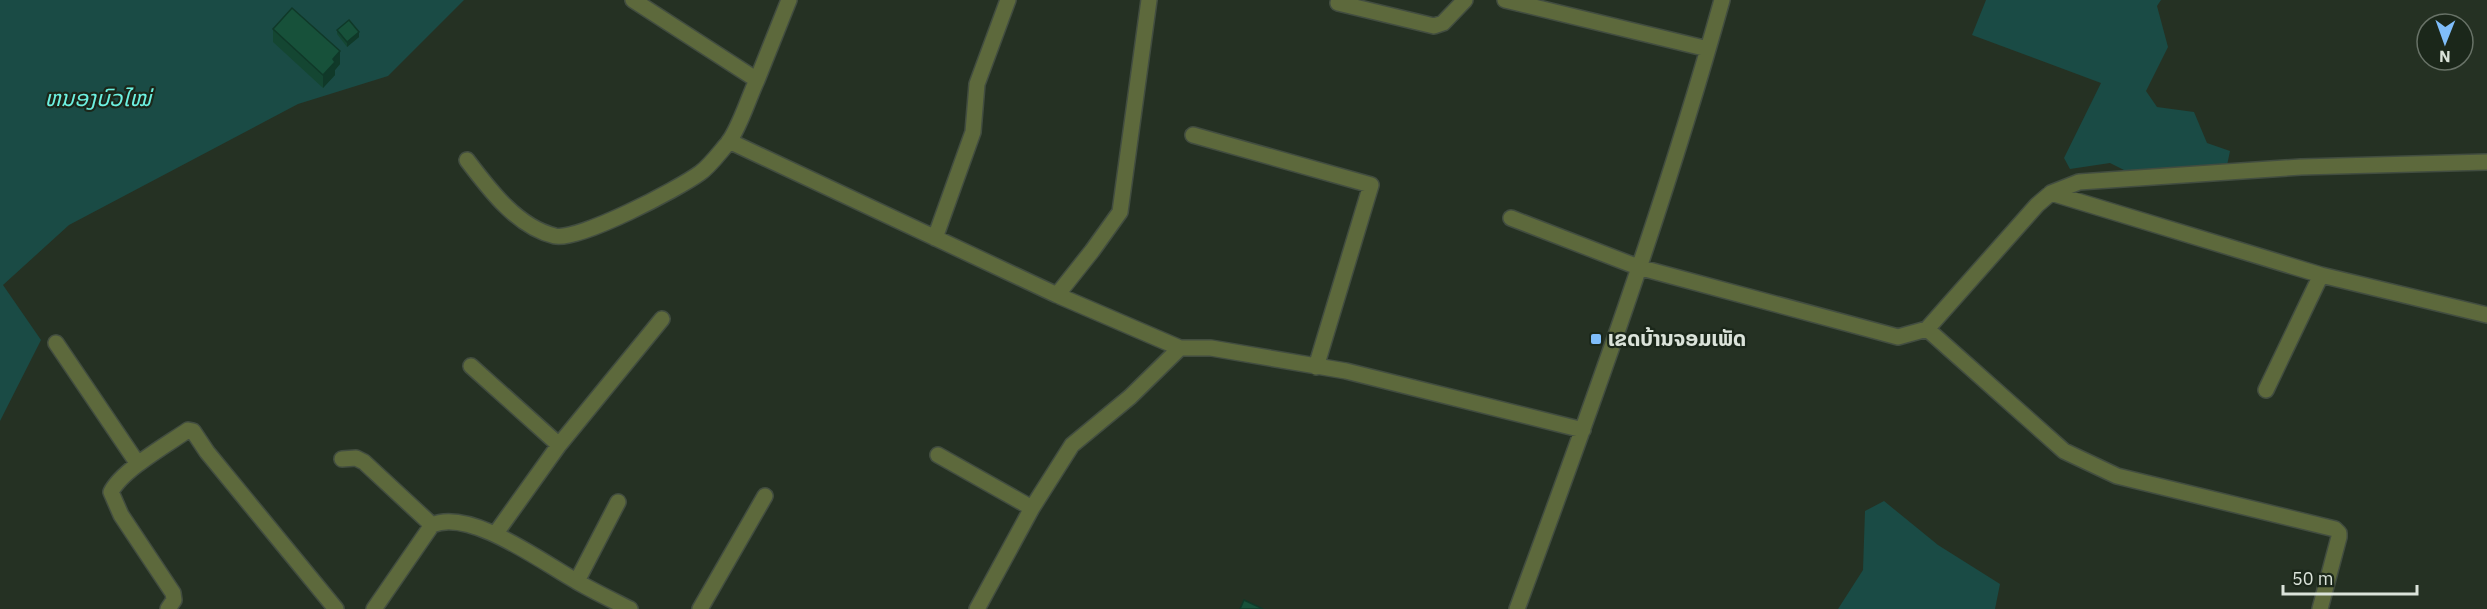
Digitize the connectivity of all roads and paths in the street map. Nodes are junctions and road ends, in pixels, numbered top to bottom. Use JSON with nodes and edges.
{"nodes":[{"id":1,"x":633,"y":0,"type":"edge"},
{"id":2,"x":789,"y":0,"type":"edge"},
{"id":3,"x":1008,"y":0,"type":"edge"},
{"id":4,"x":1465,"y":0,"type":"edge"},
{"id":5,"x":1505,"y":0,"type":"edge"},
{"id":6,"x":1722,"y":0,"type":"edge"},
{"id":7,"x":1145,"y":1,"type":"edge"},
{"id":8,"x":1338,"y":3,"type":"dead end"},
{"id":9,"x":1708,"y":49,"type":"junction"},
{"id":10,"x":757,"y":80,"type":"junction"},
{"id":11,"x":1193,"y":135,"type":"dead end"},
{"id":12,"x":729,"y":141,"type":"junction"},
{"id":13,"x":466,"y":160,"type":"dead end"},
{"id":14,"x":2487,"y":162,"type":"edge"},
{"id":15,"x":2051,"y":193,"type":"junction"},
{"id":16,"x":1511,"y":218,"type":"dead end"},
{"id":17,"x":935,"y":238,"type":"junction"},
{"id":18,"x":1638,"y":267,"type":"junction"},
{"id":19,"x":2321,"y":275,"type":"junction"},
{"id":20,"x":1057,"y":295,"type":"junction"},
{"id":21,"x":2487,"y":315,"type":"edge"},
{"id":22,"x":662,"y":319,"type":"dead end"},
{"id":23,"x":1927,"y":329,"type":"junction"},
{"id":24,"x":56,"y":343,"type":"dead end"},
{"id":25,"x":1180,"y":348,"type":"junction"},
{"id":26,"x":471,"y":366,"type":"dead end"},
{"id":27,"x":1316,"y":367,"type":"junction"},
{"id":28,"x":2266,"y":390,"type":"dead end"},
{"id":29,"x":1583,"y":430,"type":"junction"},
{"id":30,"x":559,"y":445,"type":"junction"},
{"id":31,"x":938,"y":455,"type":"dead end"},
{"id":32,"x":342,"y":459,"type":"dead end"},
{"id":33,"x":138,"y":464,"type":"junction"},
{"id":34,"x":765,"y":496,"type":"dead end"},
{"id":35,"x":618,"y":502,"type":"dead end"},
{"id":36,"x":1032,"y":508,"type":"junction"},
{"id":37,"x":432,"y":525,"type":"junction"},
{"id":38,"x":496,"y":533,"type":"junction"},
{"id":39,"x":577,"y":581,"type":"junction"},
{"id":40,"x":168,"y":609,"type":"edge"},
{"id":41,"x":336,"y":609,"type":"edge"},
{"id":42,"x":374,"y":609,"type":"edge"},
{"id":43,"x":630,"y":609,"type":"edge"},
{"id":44,"x":700,"y":609,"type":"edge"},
{"id":45,"x":978,"y":609,"type":"edge"},
{"id":46,"x":1517,"y":609,"type":"edge"},
{"id":47,"x":2320,"y":609,"type":"edge"}],
"edges":[{"from":1,"to":10,"type":"street"},
{"from":2,"to":10,"type":"street"},
{"from":3,"to":17,"type":"street"},
{"from":4,"to":8,"type":"street"},
{"from":5,"to":9,"type":"street"},
{"from":6,"to":9,"type":"street"},
{"from":7,"to":20,"type":"street"},
{"from":9,"to":18,"type":"street"},
{"from":10,"to":12,"type":"street"},
{"from":11,"to":27,"type":"street"},
{"from":12,"to":13,"type":"street"},
{"from":12,"to":17,"type":"street"},
{"from":14,"to":15,"type":"street"},
{"from":15,"to":19,"type":"street"},
{"from":15,"to":23,"type":"street"},
{"from":16,"to":18,"type":"street"},
{"from":17,"to":20,"type":"street"},
{"from":18,"to":23,"type":"street"},
{"from":18,"to":29,"type":"street"},
{"from":19,"to":21,"type":"street"},
{"from":19,"to":28,"type":"street"},
{"from":20,"to":25,"type":"street"},
{"from":22,"to":30,"type":"street"},
{"from":23,"to":47,"type":"street"},
{"from":24,"to":33,"type":"street"},
{"from":25,"to":27,"type":"street"},
{"from":25,"to":36,"type":"street"},
{"from":26,"to":30,"type":"street"},
{"from":27,"to":29,"type":"street"},
{"from":29,"to":46,"type":"street"},
{"from":30,"to":38,"type":"street"},
{"from":31,"to":36,"type":"street"},
{"from":32,"to":37,"type":"street"},
{"from":33,"to":40,"type":"street"},
{"from":33,"to":41,"type":"street"},
{"from":34,"to":44,"type":"street"},
{"from":35,"to":39,"type":"street"},
{"from":36,"to":45,"type":"street"},
{"from":37,"to":38,"type":"street"},
{"from":37,"to":42,"type":"street"},
{"from":38,"to":39,"type":"street"},
{"from":39,"to":43,"type":"street"}]}
